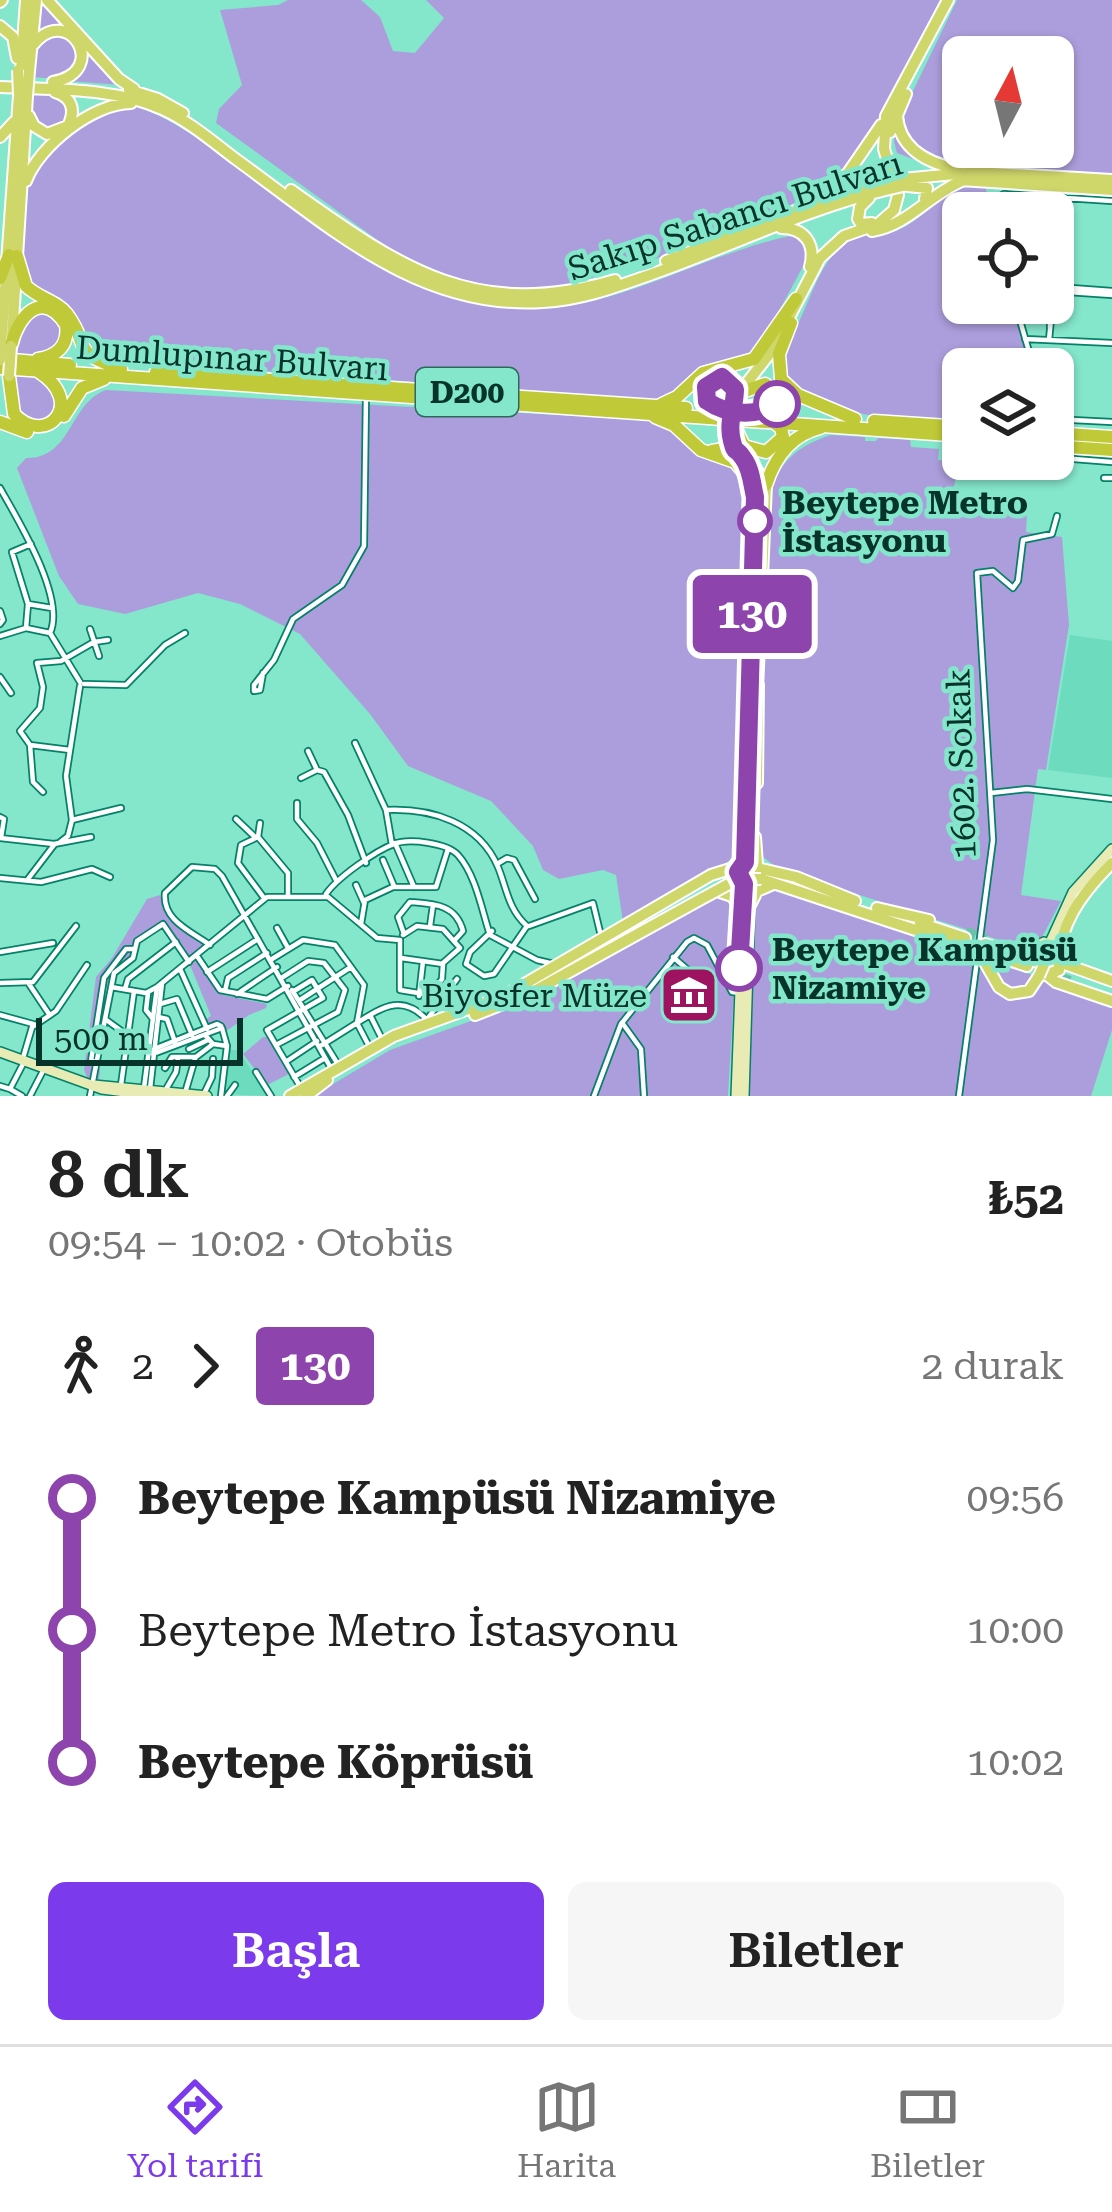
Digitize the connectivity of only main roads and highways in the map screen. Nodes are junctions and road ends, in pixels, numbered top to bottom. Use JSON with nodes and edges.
{"nodes":[{"id":1,"x":26,"y":0,"type":"edge"},
{"id":2,"x":36,"y":0,"type":"edge"},
{"id":3,"x":46,"y":0,"type":"edge"},
{"id":4,"x":951,"y":0,"type":"edge"},
{"id":5,"x":0,"y":26,"type":"edge"},
{"id":6,"x":32,"y":46,"type":"junction"},
{"id":7,"x":23,"y":71,"type":"junction"},
{"id":8,"x":2,"y":83,"type":"edge"},
{"id":9,"x":50,"y":86,"type":"junction"},
{"id":10,"x":142,"y":94,"type":"junction"},
{"id":11,"x":23,"y":100,"type":"junction"},
{"id":12,"x":156,"y":106,"type":"junction"},
{"id":13,"x":899,"y":109,"type":"junction"},
{"id":14,"x":886,"y":116,"type":"junction"},
{"id":15,"x":0,"y":137,"type":"edge"},
{"id":16,"x":0,"y":151,"type":"edge"},
{"id":17,"x":968,"y":176,"type":"junction"},
{"id":18,"x":1112,"y":180,"type":"edge"},
{"id":19,"x":894,"y":183,"type":"junction"},
{"id":20,"x":12,"y":184,"type":"junction"},
{"id":21,"x":1112,"y":190,"type":"edge"},
{"id":22,"x":20,"y":201,"type":"junction"},
{"id":23,"x":798,"y":210,"type":"junction"},
{"id":24,"x":897,"y":210,"type":"junction"},
{"id":25,"x":886,"y":219,"type":"junction"},
{"id":26,"x":778,"y":228,"type":"junction"},
{"id":27,"x":863,"y":232,"type":"junction"},
{"id":28,"x":13,"y":255,"type":"junction"},
{"id":29,"x":0,"y":278,"type":"edge"},
{"id":30,"x":803,"y":286,"type":"junction"},
{"id":31,"x":796,"y":299,"type":"junction"},
{"id":32,"x":791,"y":323,"type":"junction"},
{"id":33,"x":0,"y":332,"type":"edge"},
{"id":34,"x":6,"y":346,"type":"edge"},
{"id":35,"x":2,"y":366,"type":"edge"},
{"id":36,"x":32,"y":366,"type":"junction"},
{"id":37,"x":121,"y":373,"type":"junction"},
{"id":38,"x":0,"y":397,"type":"edge"},
{"id":39,"x":658,"y":405,"type":"junction"},
{"id":40,"x":732,"y":405,"type":"junction"},
{"id":41,"x":754,"y":412,"type":"junction"},
{"id":42,"x":636,"y":413,"type":"junction"},
{"id":43,"x":856,"y":419,"type":"junction"},
{"id":44,"x":0,"y":422,"type":"edge"},
{"id":45,"x":772,"y":422,"type":"junction"},
{"id":46,"x":840,"y":426,"type":"junction"},
{"id":47,"x":732,"y":429,"type":"junction"},
{"id":48,"x":942,"y":434,"type":"edge"},
{"id":49,"x":942,"y":435,"type":"edge"},
{"id":50,"x":1074,"y":444,"type":"edge"},
{"id":51,"x":1112,"y":444,"type":"edge"},
{"id":52,"x":759,"y":486,"type":"junction"},
{"id":53,"x":758,"y":684,"type":"junction"},
{"id":54,"x":748,"y":829,"type":"junction"},
{"id":55,"x":754,"y":849,"type":"junction"},
{"id":56,"x":1112,"y":849,"type":"edge"},
{"id":57,"x":1112,"y":861,"type":"edge"},
{"id":58,"x":782,"y":873,"type":"junction"},
{"id":59,"x":746,"y":875,"type":"junction"},
{"id":60,"x":719,"y":892,"type":"junction"},
{"id":61,"x":855,"y":905,"type":"junction"},
{"id":62,"x":746,"y":908,"type":"junction"},
{"id":63,"x":876,"y":911,"type":"junction"},
{"id":64,"x":658,"y":914,"type":"junction"},
{"id":65,"x":745,"y":939,"type":"junction"},
{"id":66,"x":1050,"y":968,"type":"junction"},
{"id":67,"x":552,"y":972,"type":"junction"},
{"id":68,"x":1112,"y":991,"type":"edge"},
{"id":69,"x":0,"y":1052,"type":"edge"},
{"id":70,"x":298,"y":1089,"type":"edge"},
{"id":71,"x":92,"y":1090,"type":"edge"},
{"id":72,"x":151,"y":1092,"type":"edge"},
{"id":73,"x":185,"y":1094,"type":"edge"},
{"id":74,"x":205,"y":1096,"type":"edge"},
{"id":75,"x":740,"y":1096,"type":"edge"}],
"edges":[{"from":1,"to":7,"type":"main road"},
{"from":2,"to":6,"type":"main road"},
{"from":3,"to":10,"type":"main road"},
{"from":4,"to":13,"type":"main road"},
{"from":4,"to":14,"type":"main road"},
{"from":5,"to":7,"type":"main road"},
{"from":6,"to":7,"type":"main road"},
{"from":6,"to":9,"type":"main road"},
{"from":7,"to":11,"type":"main road","bridge":true},
{"from":8,"to":9,"type":"main road","name":"Sakıp Sabancı Bulvarı"},
{"from":9,"to":10,"type":"main road","name":"Sakıp Sabancı Bulvarı"},
{"from":9,"to":11,"type":"main road"},
{"from":9,"to":12,"type":"main road","name":"Sakıp Sabancı Bulvarı"},
{"from":10,"to":23,"type":"main road","name":"Sakıp Sabancı Bulvarı"},
{"from":11,"to":15,"type":"main road"},
{"from":11,"to":20,"type":"main road"},
{"from":11,"to":22,"type":"main road"},
{"from":12,"to":22,"type":"main road"},
{"from":12,"to":26,"type":"main road","name":"Sakıp Sabancı Bulvarı"},
{"from":13,"to":17,"type":"main road"},
{"from":13,"to":19,"type":"main road"},
{"from":14,"to":19,"type":"main road"},
{"from":14,"to":23,"type":"main road"},
{"from":16,"to":20,"type":"main road"},
{"from":17,"to":18,"type":"main road","name":"Sakıp Sabancı Bulvarı"},
{"from":17,"to":19,"type":"main road","name":"Sakıp Sabancı Bulvarı"},
{"from":17,"to":21,"type":"main road","name":"Sakıp Sabancı Bulvarı"},
{"from":17,"to":27,"type":"main road"},
{"from":19,"to":23,"type":"main road","name":"Sakıp Sabancı Bulvarı"},
{"from":19,"to":24,"type":"main road"},
{"from":19,"to":24,"type":"main road"},
{"from":19,"to":25,"type":"main road"},
{"from":19,"to":25,"type":"main road"},
{"from":19,"to":26,"type":"main road","name":"Sakıp Sabancı Bulvarı"},
{"from":20,"to":28,"type":"main road"},
{"from":22,"to":28,"type":"main road"},
{"from":24,"to":27,"type":"main road"},
{"from":25,"to":30,"type":"main road"},
{"from":26,"to":30,"type":"main road"},
{"from":27,"to":32,"type":"main road"},
{"from":28,"to":29,"type":"highway"},
{"from":28,"to":34,"type":"main road"},
{"from":28,"to":37,"type":"highway"},
{"from":30,"to":31,"type":"main road"},
{"from":31,"to":39,"type":"highway"},
{"from":31,"to":40,"type":"main road"},
{"from":32,"to":40,"type":"main road"},
{"from":32,"to":43,"type":"highway"},
{"from":33,"to":34,"type":"highway"},
{"from":34,"to":35,"type":"main road","bridge":true},
{"from":34,"to":36,"type":"highway"},
{"from":35,"to":36,"type":"highway","name":"Dumlupınar Bulvarı","number":"D200"},
{"from":35,"to":36,"type":"highway"},
{"from":35,"to":38,"type":"main road"},
{"from":36,"to":37,"type":"highway","name":"Dumlupınar Bulvarı","number":"D200"},
{"from":37,"to":39,"type":"highway","name":"Dumlupınar Bulvarı","number":"D200"},
{"from":37,"to":42,"type":"highway","name":"Dumlupınar Bulvarı","number":"D200"},
{"from":37,"to":44,"type":"highway"},
{"from":39,"to":40,"type":"highway","name":"Dumlupınar Bulvarı","number":"D200"},
{"from":40,"to":41,"type":"highway","name":"Dumlupınar Bulvarı","number":"D200"},
{"from":40,"to":41,"type":"highway"},
{"from":40,"to":42,"type":"highway","name":"Dumlupınar Bulvarı","number":"D200"},
{"from":40,"to":45,"type":"highway","name":"Dumlupınar Bulvarı","number":"D200"},
{"from":40,"to":47,"type":"main road","bridge":true},
{"from":40,"to":47,"type":"highway"},
{"from":41,"to":43,"type":"highway","name":"Dumlupınar Bulvarı","number":"D200"},
{"from":42,"to":52,"type":"highway"},
{"from":43,"to":48,"type":"highway","name":"Dumlupınar Bulvarı","number":"D200"},
{"from":45,"to":46,"type":"highway","name":"Dumlupınar Bulvarı","number":"D200"},
{"from":45,"to":47,"type":"highway"},
{"from":46,"to":49,"type":"highway","name":"Dumlupınar Bulvarı","number":"D200"},
{"from":46,"to":52,"type":"highway"},
{"from":47,"to":52,"type":"main road"},
{"from":50,"to":51,"type":"highway"},
{"from":52,"to":53,"type":"main road"},
{"from":52,"to":54,"type":"main road"},
{"from":53,"to":54,"type":"main road"},
{"from":53,"to":59,"type":"main road","bridge":true},
{"from":54,"to":55,"type":"main road"},
{"from":54,"to":59,"type":"main road"},
{"from":54,"to":59,"type":"main road"},
{"from":55,"to":58,"type":"main road"},
{"from":55,"to":59,"type":"main road"},
{"from":56,"to":66,"type":"main road"},
{"from":57,"to":66,"type":"main road"},
{"from":58,"to":59,"type":"main road"},
{"from":58,"to":61,"type":"main road"},
{"from":59,"to":60,"type":"main road"},
{"from":59,"to":61,"type":"main road"},
{"from":59,"to":62,"type":"main road"},
{"from":59,"to":62,"type":"main road"},
{"from":59,"to":64,"type":"main road"},
{"from":59,"to":64,"type":"main road","bridge":true},
{"from":60,"to":62,"type":"main road"},
{"from":60,"to":64,"type":"main road"},
{"from":61,"to":63,"type":"main road"},
{"from":62,"to":65,"type":"main road"},
{"from":63,"to":63,"type":"main road"},
{"from":64,"to":67,"type":"main road"},
{"from":64,"to":67,"type":"main road"},
{"from":65,"to":75,"type":"main road"},
{"from":65,"to":75,"type":"main road"},
{"from":66,"to":66,"type":"main road"},
{"from":66,"to":68,"type":"main road"},
{"from":67,"to":70,"type":"main road"},
{"from":67,"to":70,"type":"main road"},
{"from":69,"to":71,"type":"main road"},
{"from":71,"to":72,"type":"main road"},
{"from":71,"to":72,"type":"main road"},
{"from":72,"to":73,"type":"main road"},
{"from":73,"to":74,"type":"main road"}]}
